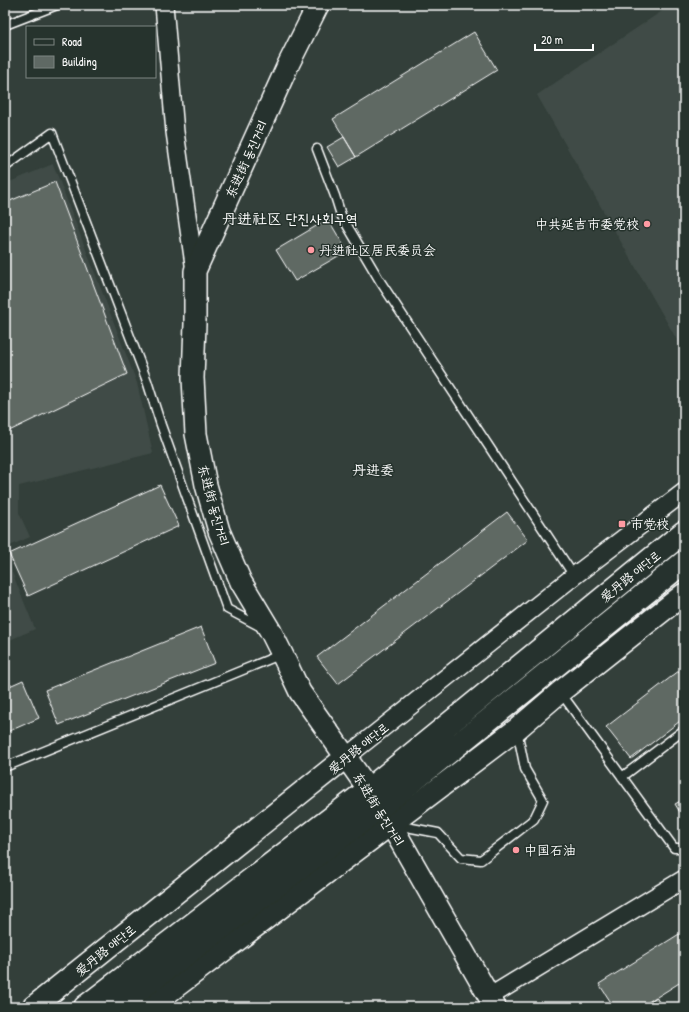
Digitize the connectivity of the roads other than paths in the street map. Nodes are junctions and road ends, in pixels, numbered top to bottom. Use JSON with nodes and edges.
{"nodes":[{"id":1,"x":57,"y":5,"type":"edge"},
{"id":2,"x":164,"y":5,"type":"edge"},
{"id":3,"x":314,"y":6,"type":"edge"},
{"id":4,"x":5,"y":24,"type":"edge"},
{"id":5,"x":317,"y":149,"type":"dead end"},
{"id":6,"x":5,"y":167,"type":"edge"},
{"id":7,"x":195,"y":271,"type":"junction"},
{"id":8,"x":684,"y":492,"type":"edge"},
{"id":9,"x":684,"y":532,"type":"edge"},
{"id":10,"x":684,"y":562,"type":"edge"},
{"id":11,"x":574,"y":576,"type":"junction"},
{"id":12,"x":684,"y":594,"type":"edge"},
{"id":13,"x":271,"y":632,"type":"junction"},
{"id":14,"x":282,"y":654,"type":"junction"},
{"id":15,"x":560,"y":692,"type":"junction"},
{"id":16,"x":517,"y":729,"type":"junction"},
{"id":17,"x":684,"y":730,"type":"edge"},
{"id":18,"x":346,"y":758,"type":"junction"},
{"id":19,"x":5,"y":767,"type":"edge"},
{"id":20,"x":622,"y":777,"type":"junction"},
{"id":21,"x":380,"y":807,"type":"junction"},
{"id":22,"x":684,"y":848,"type":"edge"},
{"id":23,"x":684,"y":880,"type":"edge"},
{"id":24,"x":492,"y":1002,"type":"edge"},
{"id":25,"x":33,"y":1007,"type":"edge"},
{"id":26,"x":85,"y":1007,"type":"edge"},
{"id":27,"x":117,"y":1007,"type":"edge"},
{"id":28,"x":149,"y":1007,"type":"edge"}],
"edges":[{"from":1,"to":4,"type":"lane"},
{"from":2,"to":7,"type":"street"},
{"from":3,"to":7,"type":"street","name":"东进街 동진거리"},
{"from":5,"to":11,"type":"lane"},
{"from":6,"to":13,"type":"lane"},
{"from":7,"to":13,"type":"street","name":"东进街 동진거리"},
{"from":8,"to":11,"type":"street","name":"爱丹路 애단로"},
{"from":9,"to":21,"type":"main road","name":"爱丹路 애단로"},
{"from":10,"to":21,"type":"main road","name":"爱丹路 애단로"},
{"from":11,"to":18,"type":"street","name":"爱丹路 애단로"},
{"from":12,"to":15,"type":"street","name":"爱丹路 애단로"},
{"from":13,"to":14,"type":"street","name":"东进街 동진거리"},
{"from":14,"to":18,"type":"street","name":"东进街 동진거리"},
{"from":14,"to":19,"type":"lane"},
{"from":15,"to":16,"type":"street","name":"爱丹路 애단로"},
{"from":15,"to":20,"type":"lane"},
{"from":16,"to":21,"type":"street","name":"爱丹路 애단로"},
{"from":16,"to":21,"type":"lane"},
{"from":17,"to":20,"type":"lane"},
{"from":18,"to":21,"type":"street","name":"东进街 동진거리"},
{"from":18,"to":25,"type":"street","name":"爱丹路 애단로"},
{"from":20,"to":22,"type":"lane"},
{"from":21,"to":24,"type":"street","name":"东进街 동진거리"},
{"from":21,"to":26,"type":"main road","name":"爱丹路 애단로"},
{"from":21,"to":27,"type":"main road","name":"爱丹路 애단로"},
{"from":21,"to":28,"type":"street","name":"爱丹路 애단로"},
{"from":23,"to":24,"type":"street"}]}
